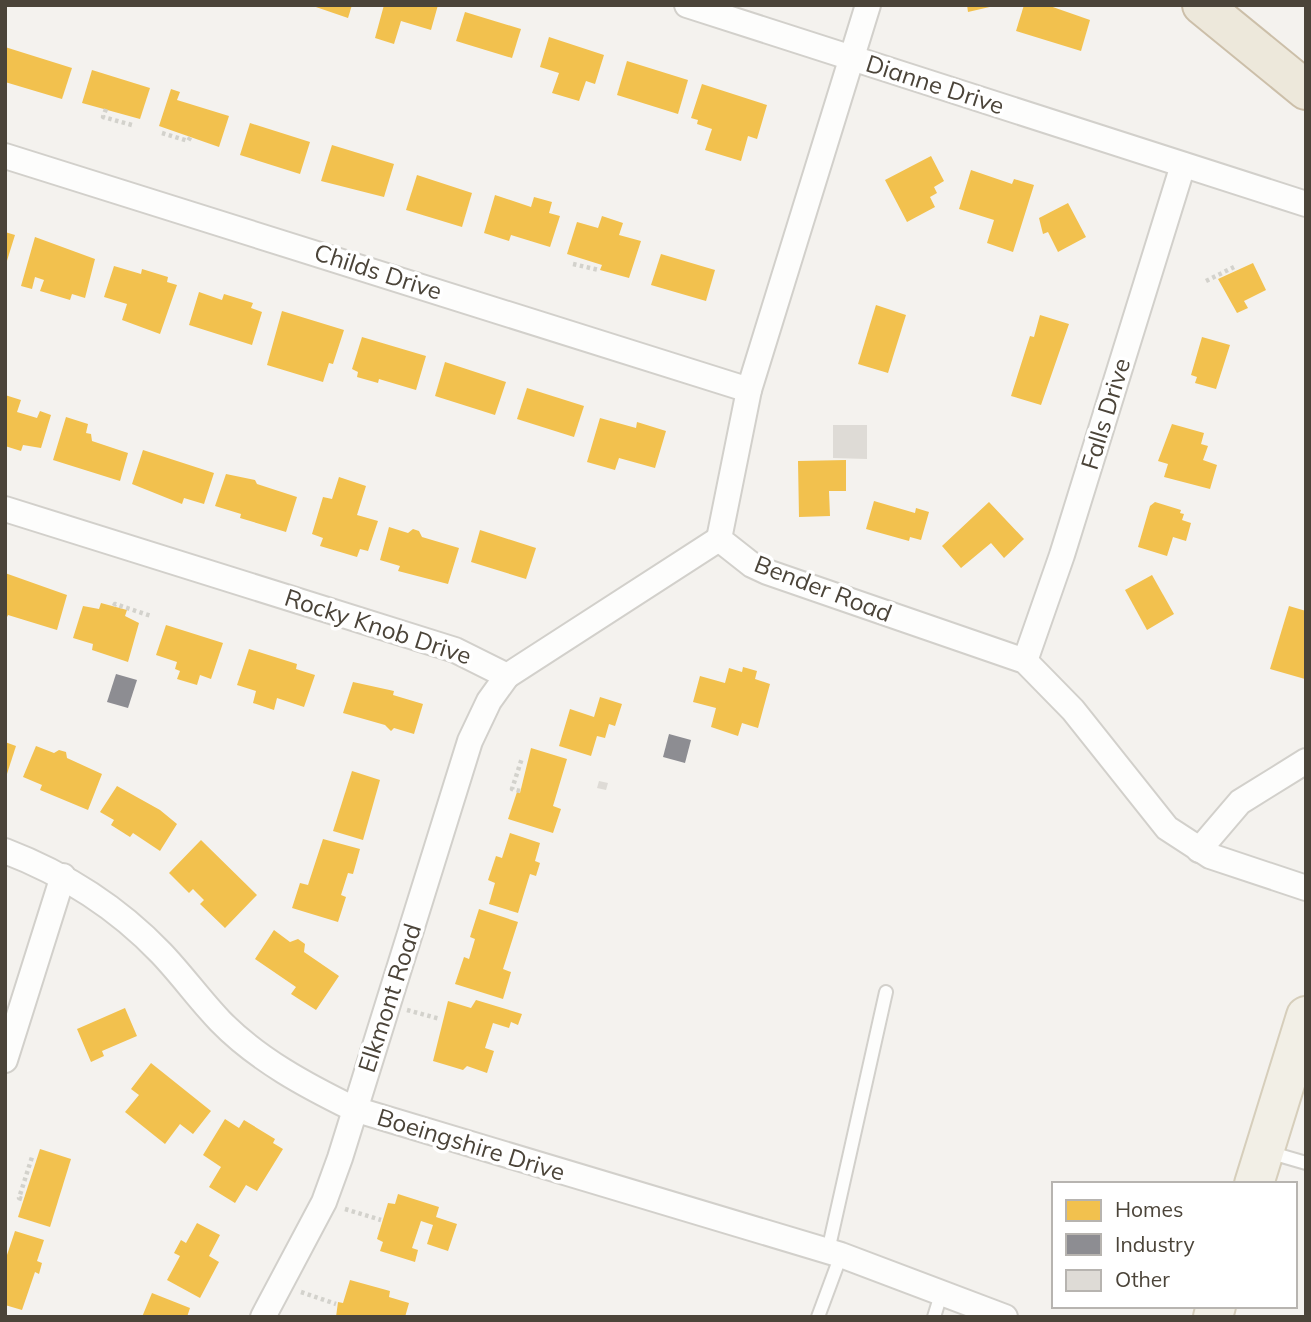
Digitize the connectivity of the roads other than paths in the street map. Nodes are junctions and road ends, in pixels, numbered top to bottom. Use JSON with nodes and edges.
{"nodes":[{"id":1,"x":687,"y":5,"type":"edge"},
{"id":2,"x":868,"y":5,"type":"edge"},
{"id":3,"x":1202,"y":5,"type":"edge"},
{"id":4,"x":1225,"y":5,"type":"edge"},
{"id":5,"x":1306,"y":56,"type":"edge"},
{"id":6,"x":852,"y":59,"type":"junction"},
{"id":7,"x":1306,"y":90,"type":"edge"},
{"id":8,"x":5,"y":156,"type":"edge"},
{"id":9,"x":1183,"y":165,"type":"junction"},
{"id":10,"x":1306,"y":204,"type":"edge"},
{"id":11,"x":749,"y":390,"type":"junction"},
{"id":12,"x":5,"y":509,"type":"edge"},
{"id":13,"x":719,"y":539,"type":"junction"},
{"id":14,"x":1026,"y":661,"type":"junction"},
{"id":15,"x":507,"y":676,"type":"junction"},
{"id":16,"x":1306,"y":761,"type":"edge"},
{"id":17,"x":1199,"y":850,"type":"junction"},
{"id":18,"x":5,"y":851,"type":"edge"},
{"id":19,"x":63,"y":876,"type":"junction"},
{"id":20,"x":1306,"y":888,"type":"edge"},
{"id":21,"x":886,"y":992,"type":"dead end"},
{"id":22,"x":1306,"y":1016,"type":"edge"},
{"id":23,"x":5,"y":1060,"type":"edge"},
{"id":24,"x":354,"y":1109,"type":"junction"},
{"id":25,"x":1306,"y":1163,"type":"edge"},
{"id":26,"x":1259,"y":1167,"type":"edge"},
{"id":27,"x":834,"y":1253,"type":"junction"},
{"id":28,"x":942,"y":1291,"type":"junction"},
{"id":29,"x":264,"y":1317,"type":"edge"},
{"id":30,"x":818,"y":1317,"type":"edge"},
{"id":31,"x":934,"y":1317,"type":"edge"},
{"id":32,"x":1005,"y":1317,"type":"edge"}],
"edges":[{"from":1,"to":6,"type":"street","name":"Dianne Drive"},
{"from":2,"to":6,"type":"street"},
{"from":3,"to":7,"type":"highway"},
{"from":4,"to":5,"type":"highway"},
{"from":6,"to":9,"type":"street","name":"Dianne Drive"},
{"from":6,"to":11,"type":"street"},
{"from":8,"to":11,"type":"street","name":"Childs Drive"},
{"from":9,"to":10,"type":"street","name":"Dianne Drive"},
{"from":9,"to":14,"type":"street","name":"Falls Drive"},
{"from":11,"to":13,"type":"street"},
{"from":12,"to":15,"type":"street","name":"Rocky Knob Drive"},
{"from":13,"to":14,"type":"street","name":"Bender Road"},
{"from":13,"to":15,"type":"street"},
{"from":14,"to":17,"type":"street","name":"Bender Road"},
{"from":15,"to":24,"type":"street","name":"Elkmont Road"},
{"from":16,"to":17,"type":"street"},
{"from":17,"to":20,"type":"street","name":"Bender Road"},
{"from":18,"to":19,"type":"street","name":"Boeingshire Drive"},
{"from":19,"to":23,"type":"street"},
{"from":19,"to":24,"type":"street","name":"Boeingshire Drive"},
{"from":21,"to":27,"type":"lane"},
{"from":22,"to":26,"type":"main road"},
{"from":24,"to":27,"type":"street","name":"Boeingshire Drive"},
{"from":24,"to":29,"type":"street","name":"Elkmont Road"},
{"from":25,"to":26,"type":"lane"},
{"from":27,"to":28,"type":"street","name":"Boeingshire Drive"},
{"from":27,"to":30,"type":"lane"},
{"from":28,"to":31,"type":"lane"},
{"from":28,"to":32,"type":"street","name":"Boeingshire Drive"}]}
